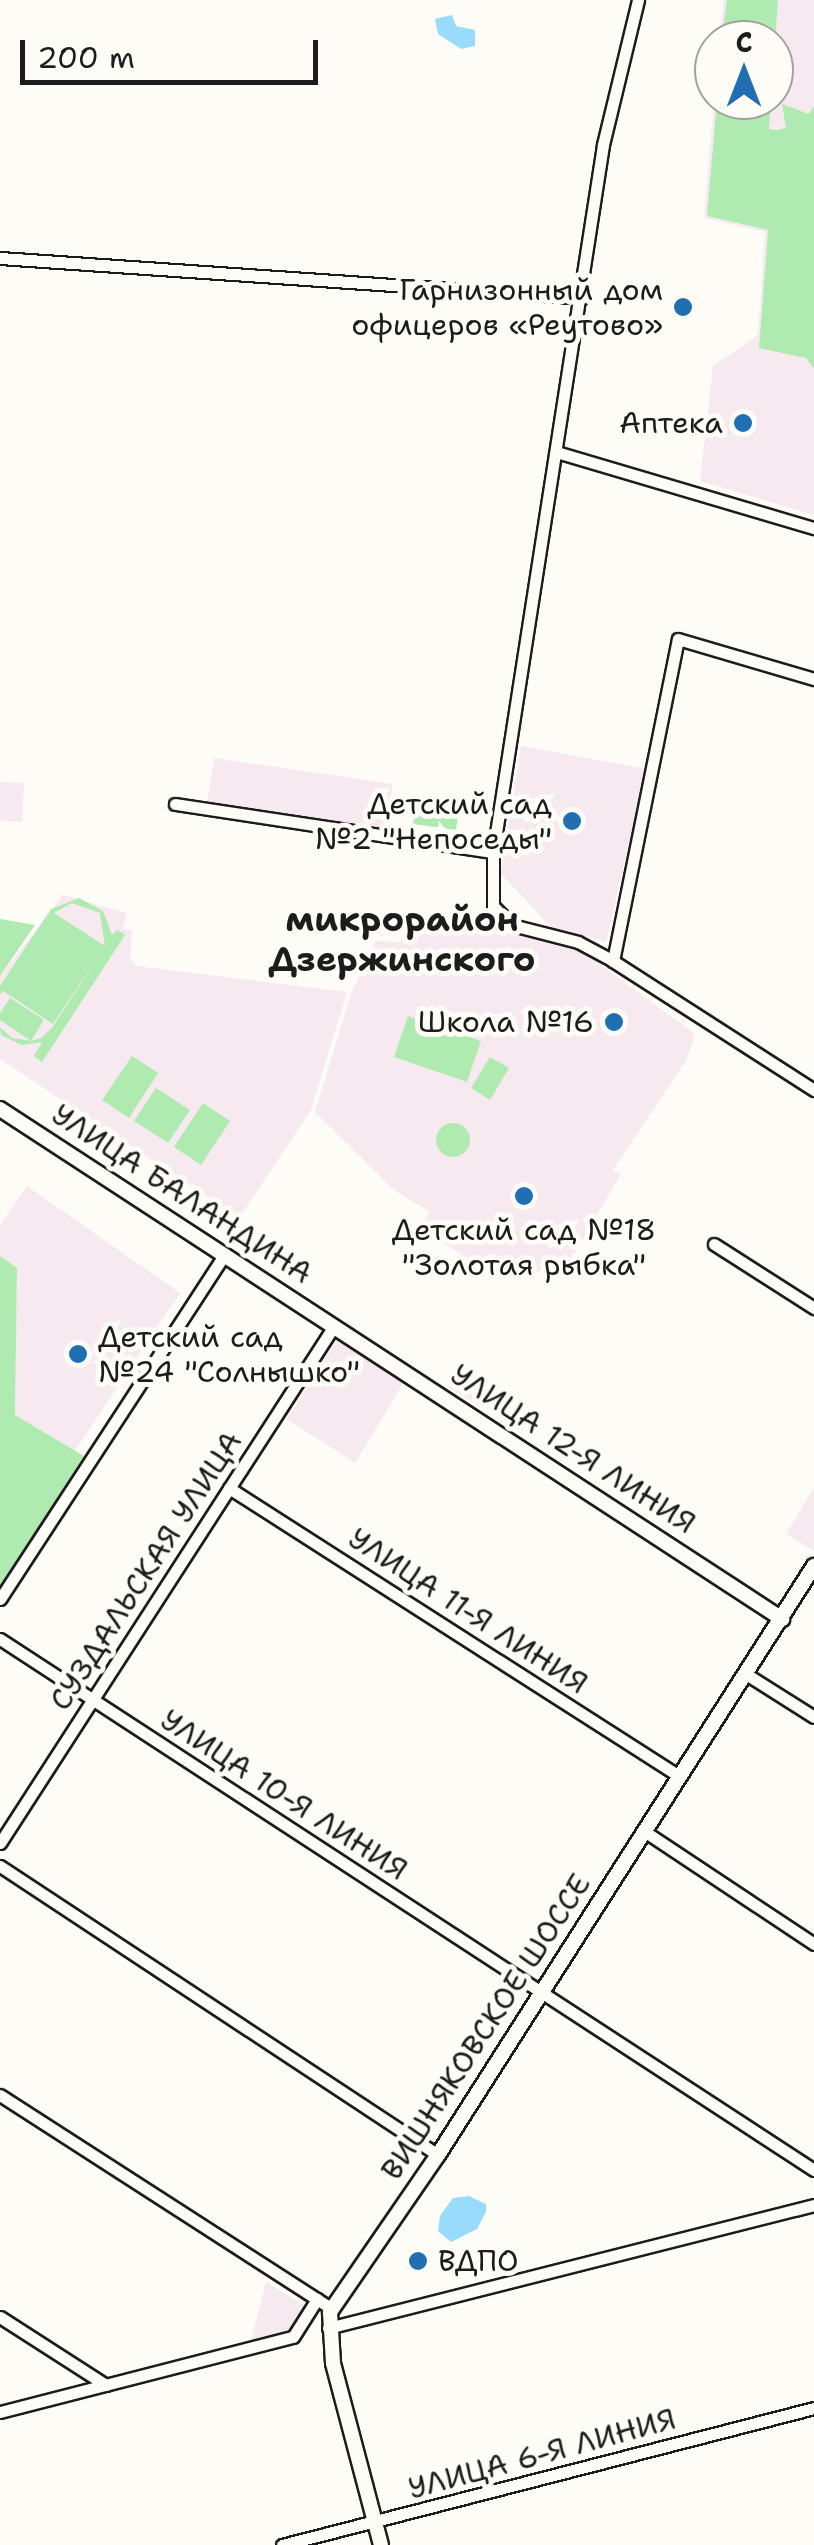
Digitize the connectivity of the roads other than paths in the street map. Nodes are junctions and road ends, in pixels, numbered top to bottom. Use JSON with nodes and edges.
{"nodes":[{"id":1,"x":638,"y":0,"type":"edge"},
{"id":2,"x":0,"y":258,"type":"edge"},
{"id":3,"x":582,"y":298,"type":"junction"},
{"id":4,"x":560,"y":452,"type":"junction"},
{"id":5,"x":814,"y":528,"type":"edge"},
{"id":6,"x":814,"y":679,"type":"edge"},
{"id":7,"x":175,"y":804,"type":"dead end"},
{"id":8,"x":493,"y":852,"type":"junction"},
{"id":9,"x":613,"y":961,"type":"junction"},
{"id":10,"x":814,"y":1090,"type":"edge"},
{"id":11,"x":0,"y":1109,"type":"edge"},
{"id":12,"x":714,"y":1244,"type":"dead end"},
{"id":13,"x":226,"y":1254,"type":"junction"},
{"id":14,"x":814,"y":1308,"type":"edge"},
{"id":15,"x":334,"y":1326,"type":"junction"},
{"id":16,"x":229,"y":1488,"type":"junction"},
{"id":17,"x":814,"y":1566,"type":"edge"},
{"id":18,"x":0,"y":1600,"type":"edge"},
{"id":19,"x":782,"y":1618,"type":"junction"},
{"id":20,"x":0,"y":1639,"type":"edge"},
{"id":21,"x":746,"y":1674,"type":"junction"},
{"id":22,"x":93,"y":1698,"type":"junction"},
{"id":23,"x":814,"y":1717,"type":"edge"},
{"id":24,"x":679,"y":1776,"type":"junction"},
{"id":25,"x":644,"y":1832,"type":"junction"},
{"id":26,"x":0,"y":1843,"type":"edge"},
{"id":27,"x":0,"y":1866,"type":"edge"},
{"id":28,"x":814,"y":1944,"type":"edge"},
{"id":29,"x":540,"y":1994,"type":"junction"},
{"id":30,"x":0,"y":2094,"type":"edge"},
{"id":31,"x":438,"y":2156,"type":"junction"},
{"id":32,"x":814,"y":2170,"type":"edge"},
{"id":33,"x":814,"y":2205,"type":"edge"},
{"id":34,"x":317,"y":2299,"type":"junction"},
{"id":35,"x":332,"y":2308,"type":"junction"},
{"id":36,"x":0,"y":2318,"type":"edge"},
{"id":37,"x":328,"y":2328,"type":"junction"},
{"id":38,"x":106,"y":2385,"type":"junction"},
{"id":39,"x":814,"y":2408,"type":"edge"},
{"id":40,"x":0,"y":2412,"type":"edge"},
{"id":41,"x":375,"y":2523,"type":"junction"},
{"id":42,"x":282,"y":2545,"type":"edge"},
{"id":43,"x":381,"y":2545,"type":"edge"}],
"edges":[{"from":1,"to":3,"type":"street"},
{"from":2,"to":3,"type":"street"},
{"from":3,"to":4,"type":"street"},
{"from":4,"to":5,"type":"street"},
{"from":4,"to":8,"type":"street"},
{"from":6,"to":9,"type":"street"},
{"from":7,"to":8,"type":"street"},
{"from":8,"to":9,"type":"street"},
{"from":9,"to":10,"type":"street"},
{"from":11,"to":13,"type":"street","name":"УЛИЦА БАЛАНДИНА"},
{"from":12,"to":14,"type":"street"},
{"from":13,"to":15,"type":"street","name":"УЛИЦА БАЛАНДИНА"},
{"from":13,"to":18,"type":"street"},
{"from":15,"to":16,"type":"street","name":"СУЗДАЛЬСКАЯ УЛИЦА"},
{"from":15,"to":19,"type":"street","name":"УЛИЦА 12-Я ЛИНИЯ"},
{"from":16,"to":22,"type":"street","name":"СУЗДАЛЬСКАЯ УЛИЦА"},
{"from":16,"to":24,"type":"street","name":"УЛИЦА 11-Я ЛИНИЯ"},
{"from":17,"to":19,"type":"street","name":"ВИШНЯКОВСКОЕ ШОССЕ"},
{"from":19,"to":21,"type":"street","name":"ВИШНЯКОВСКОЕ ШОССЕ"},
{"from":20,"to":22,"type":"street","name":"УЛИЦА 10-Я ЛИНИЯ"},
{"from":21,"to":23,"type":"street"},
{"from":21,"to":24,"type":"street","name":"ВИШНЯКОВСКОЕ ШОССЕ"},
{"from":22,"to":26,"type":"street","name":"СУЗДАЛЬСКАЯ УЛИЦА"},
{"from":22,"to":29,"type":"street","name":"УЛИЦА 10-Я ЛИНИЯ"},
{"from":24,"to":25,"type":"street","name":"ВИШНЯКОВСКОЕ ШОССЕ"},
{"from":25,"to":28,"type":"street"},
{"from":25,"to":29,"type":"street","name":"ВИШНЯКОВСКОЕ ШОССЕ"},
{"from":27,"to":31,"type":"street"},
{"from":29,"to":31,"type":"street","name":"ВИШНЯКОВСКОЕ ШОССЕ"},
{"from":29,"to":32,"type":"street","name":"УЛИЦА 10-Я ЛИНИЯ"},
{"from":30,"to":34,"type":"street"},
{"from":31,"to":35,"type":"street","name":"ВИШНЯКОВСКОЕ ШОССЕ"},
{"from":33,"to":37,"type":"street"},
{"from":34,"to":35,"type":"street"},
{"from":34,"to":38,"type":"street"},
{"from":35,"to":37,"type":"street","name":"ВИШНЯКОВСКОЕ ШОССЕ"},
{"from":36,"to":38,"type":"street"},
{"from":37,"to":41,"type":"street","name":"ВИШНЯКОВСКОЕ ШОССЕ"},
{"from":38,"to":40,"type":"street"},
{"from":39,"to":41,"type":"street","name":"УЛИЦА 6-Я ЛИНИЯ"},
{"from":41,"to":42,"type":"street","name":"УЛИЦА 6-Я ЛИНИЯ"},
{"from":41,"to":43,"type":"street","name":"ВИШНЯКОВСКОЕ ШОССЕ"}]}
